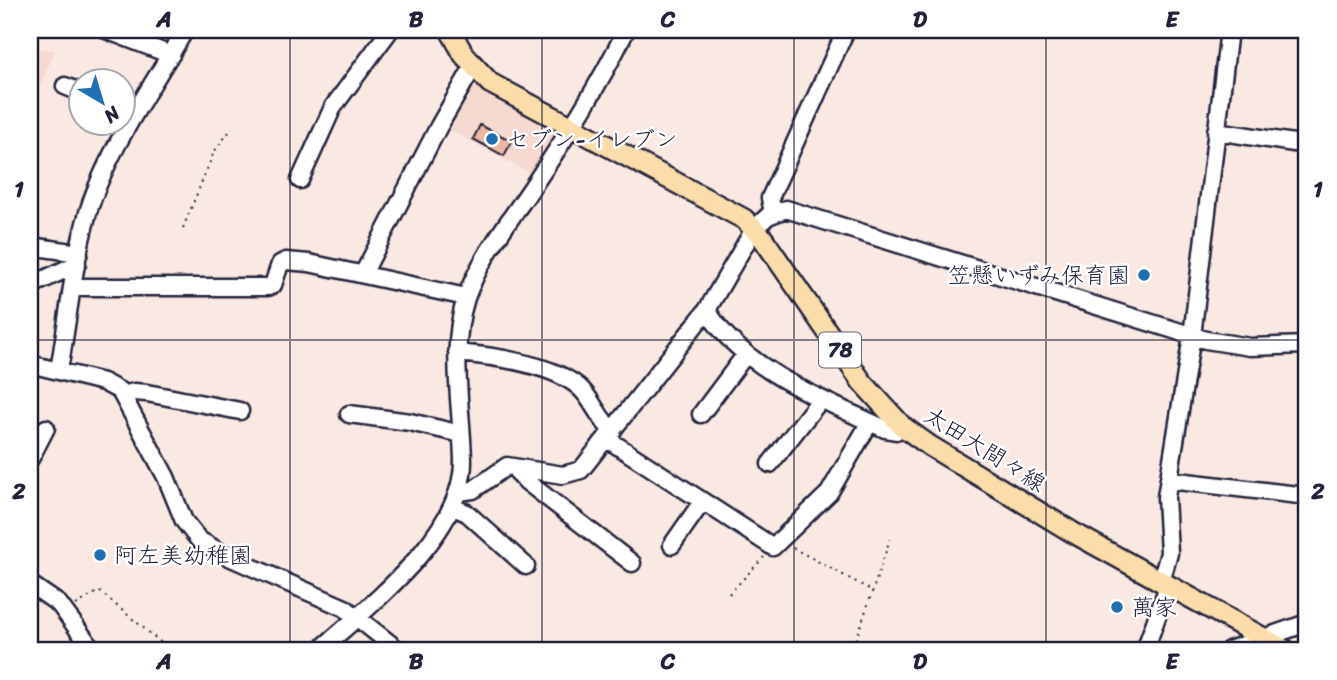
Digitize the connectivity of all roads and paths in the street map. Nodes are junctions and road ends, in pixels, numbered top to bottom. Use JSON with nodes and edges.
{"nodes":[{"id":1,"x":106,"y":30,"type":"edge"},
{"id":2,"x":185,"y":30,"type":"edge"},
{"id":3,"x":390,"y":30,"type":"edge"},
{"id":4,"x":450,"y":30,"type":"edge"},
{"id":5,"x":626,"y":30,"type":"edge"},
{"id":6,"x":846,"y":30,"type":"edge"},
{"id":7,"x":1230,"y":30,"type":"edge"},
{"id":8,"x":171,"y":55,"type":"junction"},
{"id":9,"x":473,"y":67,"type":"junction"},
{"id":10,"x":136,"y":102,"type":"edge"},
{"id":11,"x":573,"y":126,"type":"junction"},
{"id":12,"x":232,"y":128,"type":"dead end"},
{"id":13,"x":1216,"y":131,"type":"junction"},
{"id":14,"x":119,"y":136,"type":"edge"},
{"id":15,"x":1307,"y":145,"type":"edge"},
{"id":16,"x":300,"y":180,"type":"dead end"},
{"id":17,"x":773,"y":213,"type":"junction"},
{"id":18,"x":183,"y":228,"type":"dead end"},
{"id":19,"x":754,"y":229,"type":"junction"},
{"id":20,"x":30,"y":246,"type":"edge"},
{"id":21,"x":78,"y":259,"type":"junction"},
{"id":22,"x":363,"y":274,"type":"junction"},
{"id":23,"x":30,"y":286,"type":"edge"},
{"id":24,"x":73,"y":287,"type":"junction"},
{"id":25,"x":466,"y":298,"type":"junction"},
{"id":26,"x":707,"y":310,"type":"junction"},
{"id":27,"x":1192,"y":337,"type":"junction"},
{"id":28,"x":1307,"y":345,"type":"edge"},
{"id":29,"x":457,"y":353,"type":"junction"},
{"id":30,"x":746,"y":354,"type":"junction"},
{"id":31,"x":30,"y":364,"type":"edge"},
{"id":32,"x":59,"y":370,"type":"junction"},
{"id":33,"x":124,"y":396,"type":"junction"},
{"id":34,"x":821,"y":399,"type":"junction"},
{"id":35,"x":240,"y":411,"type":"dead end"},
{"id":36,"x":349,"y":414,"type":"dead end"},
{"id":37,"x":701,"y":414,"type":"dead end"},
{"id":38,"x":870,"y":422,"type":"junction"},
{"id":39,"x":902,"y":426,"type":"junction"},
{"id":40,"x":46,"y":428,"type":"dead end"},
{"id":41,"x":461,"y":434,"type":"junction"},
{"id":42,"x":610,"y":435,"type":"junction"},
{"id":43,"x":30,"y":459,"type":"edge"},
{"id":44,"x":770,"y":464,"type":"dead end"},
{"id":45,"x":513,"y":467,"type":"junction"},
{"id":46,"x":1169,"y":480,"type":"junction"},
{"id":47,"x":1307,"y":496,"type":"edge"},
{"id":48,"x":456,"y":499,"type":"junction"},
{"id":49,"x":702,"y":502,"type":"junction"},
{"id":50,"x":890,"y":539,"type":"dead end"},
{"id":51,"x":671,"y":545,"type":"dead end"},
{"id":52,"x":776,"y":545,"type":"junction"},
{"id":53,"x":632,"y":564,"type":"dead end"},
{"id":54,"x":526,"y":566,"type":"dead end"},
{"id":55,"x":1164,"y":584,"type":"junction"},
{"id":56,"x":31,"y":587,"type":"edge"},
{"id":57,"x":872,"y":590,"type":"junction"},
{"id":58,"x":729,"y":594,"type":"dead end"},
{"id":59,"x":73,"y":607,"type":"dead end"},
{"id":60,"x":358,"y":616,"type":"junction"},
{"id":61,"x":1307,"y":622,"type":"edge"},
{"id":62,"x":1264,"y":638,"type":"junction"},
{"id":63,"x":854,"y":646,"type":"dead end"},
{"id":64,"x":93,"y":650,"type":"edge"},
{"id":65,"x":170,"y":650,"type":"edge"},
{"id":66,"x":320,"y":650,"type":"edge"},
{"id":67,"x":398,"y":650,"type":"edge"},
{"id":68,"x":1145,"y":650,"type":"edge"},
{"id":69,"x":1229,"y":650,"type":"edge"},
{"id":70,"x":1285,"y":650,"type":"edge"}],
"edges":[{"from":1,"to":8,"type":"street"},
{"from":2,"to":8,"type":"street"},
{"from":3,"to":16,"type":"street"},
{"from":4,"to":9,"type":"main road","name":"太田大間々線","number":"78"},
{"from":5,"to":11,"type":"street"},
{"from":6,"to":17,"type":"street"},
{"from":7,"to":13,"type":"street"},
{"from":8,"to":10,"type":"street"},
{"from":9,"to":11,"type":"main road","name":"太田大間々線","number":"78"},
{"from":9,"to":22,"type":"street"},
{"from":11,"to":19,"type":"main road","name":"太田大間々線","number":"78"},
{"from":11,"to":25,"type":"street"},
{"from":12,"to":18,"type":"path"},
{"from":13,"to":15,"type":"street"},
{"from":13,"to":27,"type":"street"},
{"from":14,"to":21,"type":"street"},
{"from":17,"to":19,"type":"street"},
{"from":17,"to":27,"type":"street"},
{"from":19,"to":26,"type":"street"},
{"from":19,"to":39,"type":"main road","name":"太田大間々線","number":"78"},
{"from":20,"to":21,"type":"street"},
{"from":21,"to":23,"type":"street"},
{"from":21,"to":24,"type":"street"},
{"from":22,"to":24,"type":"street"},
{"from":22,"to":25,"type":"street"},
{"from":24,"to":32,"type":"street"},
{"from":25,"to":29,"type":"street"},
{"from":26,"to":30,"type":"street"},
{"from":26,"to":42,"type":"street"},
{"from":27,"to":28,"type":"street"},
{"from":27,"to":46,"type":"street"},
{"from":29,"to":41,"type":"street"},
{"from":29,"to":42,"type":"street"},
{"from":30,"to":34,"type":"street"},
{"from":30,"to":37,"type":"street"},
{"from":31,"to":32,"type":"street"},
{"from":32,"to":33,"type":"street"},
{"from":33,"to":35,"type":"street"},
{"from":33,"to":60,"type":"street"},
{"from":34,"to":38,"type":"street"},
{"from":34,"to":44,"type":"street"},
{"from":36,"to":41,"type":"street"},
{"from":38,"to":39,"type":"street"},
{"from":38,"to":52,"type":"street"},
{"from":39,"to":55,"type":"main road","name":"太田大間々線","number":"78"},
{"from":40,"to":43,"type":"street"},
{"from":41,"to":48,"type":"street"},
{"from":42,"to":45,"type":"street"},
{"from":42,"to":49,"type":"street"},
{"from":45,"to":48,"type":"street"},
{"from":45,"to":53,"type":"street"},
{"from":46,"to":47,"type":"street"},
{"from":46,"to":55,"type":"street"},
{"from":48,"to":54,"type":"street"},
{"from":48,"to":60,"type":"street"},
{"from":49,"to":51,"type":"street"},
{"from":49,"to":52,"type":"street"},
{"from":50,"to":57,"type":"path"},
{"from":52,"to":57,"type":"path"},
{"from":52,"to":58,"type":"path"},
{"from":55,"to":62,"type":"main road","name":"太田大間々線","number":"78"},
{"from":55,"to":68,"type":"street"},
{"from":56,"to":64,"type":"street"},
{"from":57,"to":63,"type":"path"},
{"from":59,"to":65,"type":"path"},
{"from":60,"to":66,"type":"street"},
{"from":60,"to":67,"type":"street"},
{"from":61,"to":62,"type":"street"},
{"from":62,"to":69,"type":"street"},
{"from":62,"to":70,"type":"main road","name":"太田大間々線","number":"78"}]}
